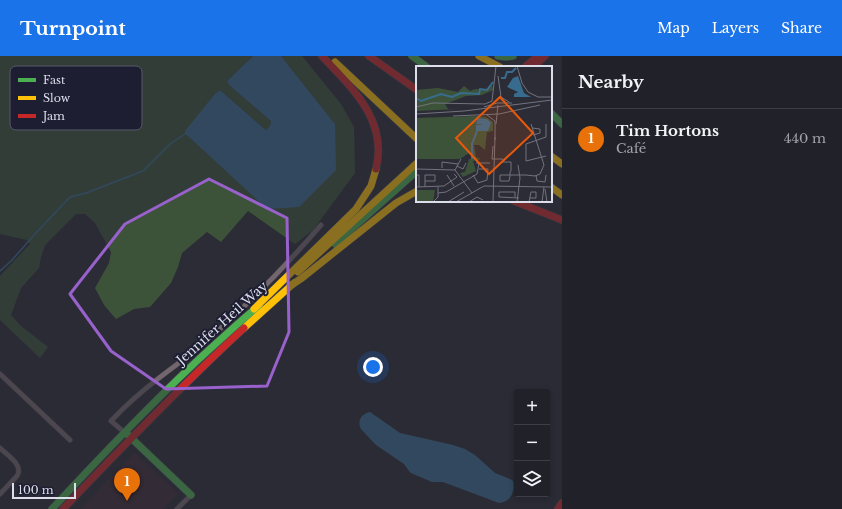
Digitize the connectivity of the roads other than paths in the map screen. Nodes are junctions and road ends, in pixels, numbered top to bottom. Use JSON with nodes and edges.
{"nodes":[{"id":1,"x":322,"y":56,"type":"edge"},
{"id":2,"x":328,"y":56,"type":"edge"},
{"id":3,"x":369,"y":56,"type":"edge"},
{"id":4,"x":412,"y":56,"type":"edge"},
{"id":5,"x":479,"y":56,"type":"edge"},
{"id":6,"x":498,"y":56,"type":"edge"},
{"id":7,"x":513,"y":56,"type":"edge"},
{"id":8,"x":538,"y":56,"type":"edge"},
{"id":9,"x":545,"y":56,"type":"edge"},
{"id":10,"x":426,"y":66,"type":"edge"},
{"id":11,"x":498,"y":66,"type":"edge"},
{"id":12,"x":526,"y":66,"type":"edge"},
{"id":13,"x":534,"y":66,"type":"edge"},
{"id":14,"x":416,"y":89,"type":"edge"},
{"id":15,"x":552,"y":114,"type":"edge"},
{"id":16,"x":562,"y":124,"type":"edge"},
{"id":17,"x":416,"y":138,"type":"edge"},
{"id":18,"x":552,"y":157,"type":"edge"},
{"id":19,"x":416,"y":164,"type":"edge"},
{"id":20,"x":562,"y":164,"type":"edge"},
{"id":21,"x":416,"y":172,"type":"edge"},
{"id":22,"x":552,"y":188,"type":"edge"},
{"id":23,"x":416,"y":192,"type":"edge"},
{"id":24,"x":562,"y":195,"type":"edge"},
{"id":25,"x":517,"y":202,"type":"edge"},
{"id":26,"x":529,"y":202,"type":"edge"},
{"id":27,"x":562,"y":219,"type":"edge"},
{"id":28,"x":321,"y":225,"type":"dead end"},
{"id":29,"x":290,"y":286,"type":"junction"},
{"id":30,"x":254,"y":310,"type":"junction"},
{"id":31,"x":0,"y":374,"type":"edge"},
{"id":32,"x":124,"y":432,"type":"junction"},
{"id":33,"x":131,"y":438,"type":"junction"},
{"id":34,"x":70,"y":440,"type":"dead end"},
{"id":35,"x":0,"y":448,"type":"edge"},
{"id":36,"x":0,"y":494,"type":"edge"},
{"id":37,"x":191,"y":494,"type":"joint"},
{"id":38,"x":562,"y":503,"type":"edge"},
{"id":39,"x":52,"y":509,"type":"edge"},
{"id":40,"x":63,"y":509,"type":"edge"},
{"id":41,"x":177,"y":509,"type":"edge"},
{"id":42,"x":558,"y":509,"type":"edge"}],
"edges":[{"from":1,"to":30,"type":"main road"},
{"from":2,"to":17,"type":"main road"},
{"from":3,"to":14,"type":"main road"},
{"from":4,"to":10,"type":"main road"},
{"from":5,"to":11,"type":"main road"},
{"from":6,"to":7,"type":"main road"},
{"from":8,"to":12,"type":"main road"},
{"from":9,"to":13,"type":"main road"},
{"from":15,"to":16,"type":"main road"},
{"from":18,"to":20,"type":"main road"},
{"from":19,"to":30,"type":"main road","name":"Jennifer Heil Way"},
{"from":21,"to":29,"type":"main road","name":"Jennifer Heil Way"},
{"from":22,"to":24,"type":"main road"},
{"from":23,"to":29,"type":"main road"},
{"from":25,"to":27,"type":"main road"},
{"from":26,"to":27,"type":"main road"},
{"from":28,"to":32,"type":"street","name":"Jennifer Heil Way"},
{"from":29,"to":33,"type":"main road","name":"Jennifer Heil Way"},
{"from":30,"to":32,"type":"main road","name":"Jennifer Heil Way"},
{"from":31,"to":34,"type":"street"},
{"from":32,"to":33,"type":"main road"},
{"from":32,"to":39,"type":"main road","name":"Jennifer Heil Way"},
{"from":33,"to":37,"type":"main road"},
{"from":33,"to":40,"type":"main road","name":"Jennifer Heil Way"},
{"from":35,"to":36,"type":"street"},
{"from":37,"to":41,"type":"street"},
{"from":38,"to":42,"type":"main road"}]}
